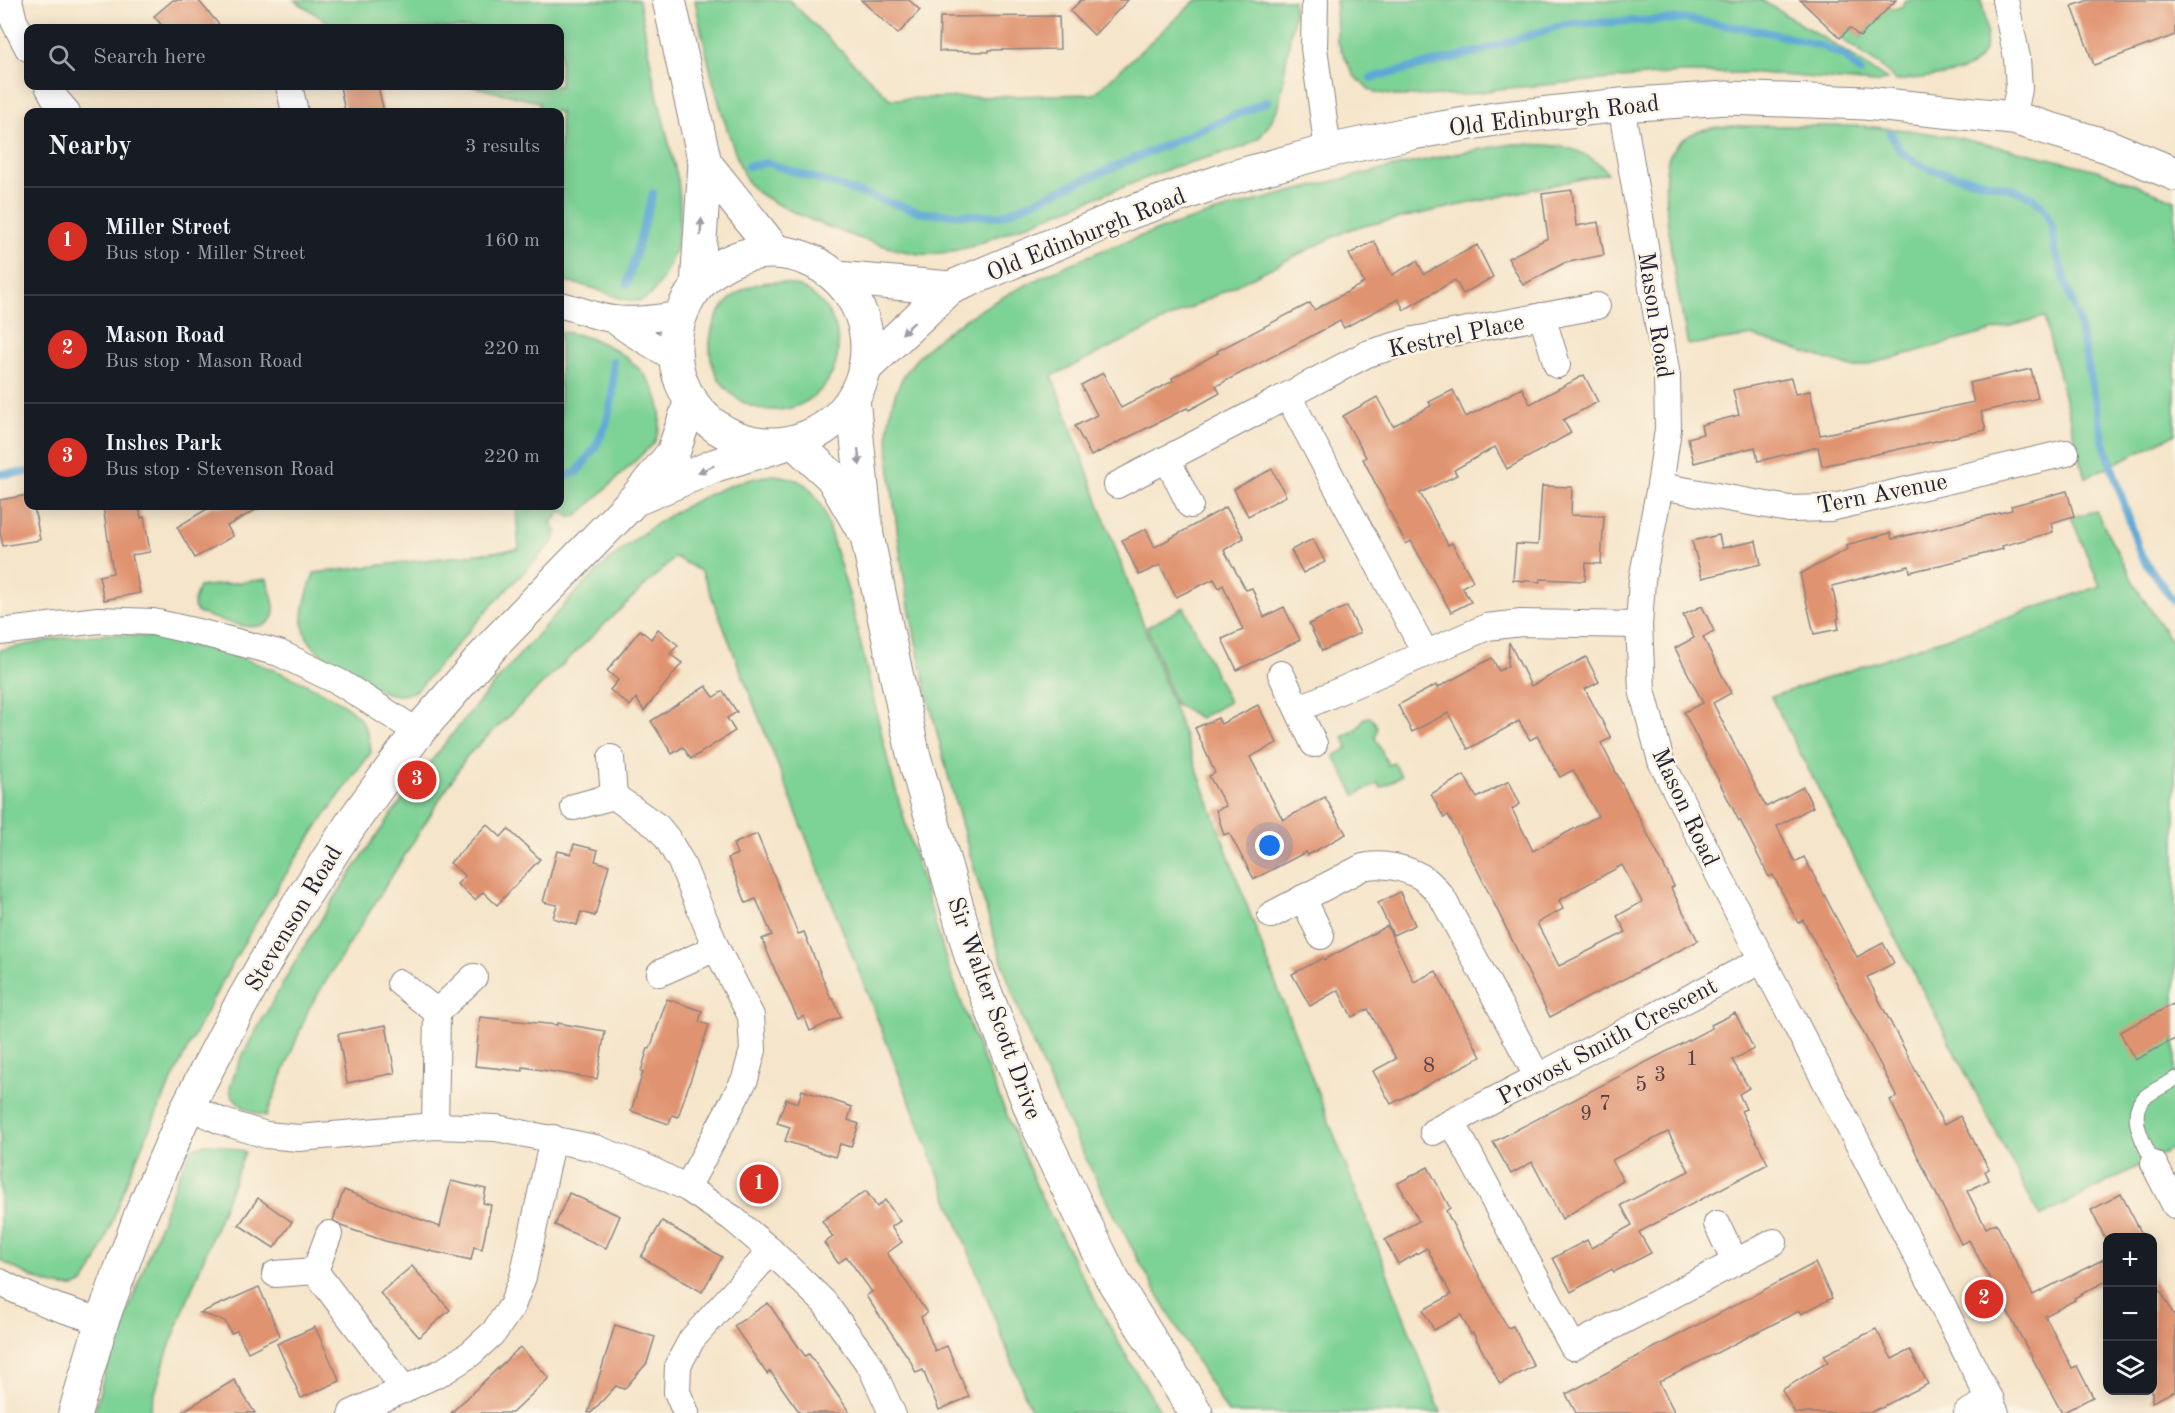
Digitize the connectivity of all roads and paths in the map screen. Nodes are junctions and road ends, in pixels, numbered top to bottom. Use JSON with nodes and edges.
{"nodes":[{"id":1,"x":669,"y":0,"type":"edge"},
{"id":2,"x":1315,"y":0,"type":"edge"},
{"id":3,"x":2005,"y":0,"type":"edge"},
{"id":4,"x":8,"y":16,"type":"edge"},
{"id":5,"x":24,"y":42,"type":"edge"},
{"id":6,"x":50,"y":90,"type":"edge"},
{"id":7,"x":290,"y":90,"type":"edge"},
{"id":8,"x":1621,"y":105,"type":"junction"},
{"id":9,"x":64,"y":108,"type":"edge"},
{"id":10,"x":294,"y":108,"type":"edge"},
{"id":11,"x":2013,"y":118,"type":"junction"},
{"id":12,"x":1328,"y":151,"type":"junction"},
{"id":13,"x":705,"y":163,"type":"junction"},
{"id":14,"x":2175,"y":174,"type":"edge"},
{"id":15,"x":776,"y":252,"type":"junction"},
{"id":16,"x":837,"y":278,"type":"junction"},
{"id":17,"x":697,"y":286,"type":"junction"},
{"id":18,"x":950,"y":288,"type":"junction"},
{"id":19,"x":564,"y":306,"type":"edge"},
{"id":20,"x":1597,"y":306,"type":"dead end"},
{"id":21,"x":680,"y":315,"type":"junction"},
{"id":22,"x":1542,"y":316,"type":"junction"},
{"id":23,"x":612,"y":319,"type":"junction"},
{"id":24,"x":674,"y":358,"type":"junction"},
{"id":25,"x":1557,"y":365,"type":"dead end"},
{"id":26,"x":865,"y":368,"type":"junction"},
{"id":27,"x":1288,"y":396,"type":"junction"},
{"id":28,"x":853,"y":399,"type":"junction"},
{"id":29,"x":691,"y":400,"type":"junction"},
{"id":30,"x":789,"y":444,"type":"junction"},
{"id":31,"x":2066,"y":453,"type":"dead end"},
{"id":32,"x":1167,"y":459,"type":"junction"},
{"id":33,"x":1117,"y":485,"type":"dead end"},
{"id":34,"x":1660,"y":486,"type":"junction"},
{"id":35,"x":636,"y":498,"type":"junction"},
{"id":36,"x":1190,"y":505,"type":"dead end"},
{"id":37,"x":867,"y":536,"type":"junction"},
{"id":38,"x":1639,"y":625,"type":"junction"},
{"id":39,"x":0,"y":632,"type":"edge"},
{"id":40,"x":1425,"y":652,"type":"junction"},
{"id":41,"x":1281,"y":674,"type":"dead end"},
{"id":42,"x":1298,"y":709,"type":"junction"},
{"id":43,"x":418,"y":732,"type":"junction"},
{"id":44,"x":1314,"y":744,"type":"dead end"},
{"id":45,"x":611,"y":758,"type":"dead end"},
{"id":46,"x":614,"y":796,"type":"junction"},
{"id":47,"x":574,"y":807,"type":"dead end"},
{"id":48,"x":1302,"y":898,"type":"junction"},
{"id":49,"x":1271,"y":915,"type":"dead end"},
{"id":50,"x":1321,"y":936,"type":"dead end"},
{"id":51,"x":716,"y":948,"type":"junction"},
{"id":52,"x":1762,"y":960,"type":"junction"},
{"id":53,"x":660,"y":973,"type":"dead end"},
{"id":54,"x":474,"y":977,"type":"dead end"},
{"id":55,"x":400,"y":982,"type":"dead end"},
{"id":56,"x":437,"y":1012,"type":"junction"},
{"id":57,"x":1538,"y":1077,"type":"junction"},
{"id":58,"x":2175,"y":1079,"type":"edge"},
{"id":59,"x":188,"y":1106,"type":"junction"},
{"id":60,"x":435,"y":1126,"type":"junction"},
{"id":61,"x":553,"y":1138,"type":"junction"},
{"id":62,"x":2154,"y":1164,"type":"joint"},
{"id":63,"x":687,"y":1188,"type":"junction"},
{"id":64,"x":2175,"y":1204,"type":"edge"},
{"id":65,"x":1717,"y":1224,"type":"dead end"},
{"id":66,"x":329,"y":1234,"type":"dead end"},
{"id":67,"x":1774,"y":1242,"type":"dead end"},
{"id":68,"x":771,"y":1251,"type":"junction"},
{"id":69,"x":1735,"y":1262,"type":"junction"},
{"id":70,"x":315,"y":1271,"type":"junction"},
{"id":71,"x":275,"y":1274,"type":"dead end"},
{"id":72,"x":0,"y":1282,"type":"edge"},
{"id":73,"x":102,"y":1321,"type":"junction"},
{"id":74,"x":405,"y":1390,"type":"junction"},
{"id":75,"x":1994,"y":1407,"type":"edge"},
{"id":76,"x":75,"y":1413,"type":"edge"},
{"id":77,"x":353,"y":1413,"type":"edge"},
{"id":78,"x":686,"y":1413,"type":"edge"},
{"id":79,"x":892,"y":1413,"type":"edge"},
{"id":80,"x":1196,"y":1413,"type":"edge"},
{"id":81,"x":1967,"y":1413,"type":"edge"}],
"edges":[{"from":1,"to":13,"type":"street"},
{"from":2,"to":12,"type":"street"},
{"from":3,"to":11,"type":"street"},
{"from":4,"to":5,"type":"street"},
{"from":6,"to":9,"type":"street"},
{"from":7,"to":10,"type":"street"},
{"from":8,"to":11,"type":"street","name":"Old Edinburgh Road"},
{"from":8,"to":12,"type":"street","name":"Old Edinburgh Road"},
{"from":8,"to":34,"type":"street","name":"Mason Road"},
{"from":11,"to":14,"type":"street","name":"Old Edinburgh Road"},
{"from":12,"to":18,"type":"street","name":"Old Edinburgh Road"},
{"from":13,"to":15,"type":"street"},
{"from":17,"to":13,"type":"street","one_way":true},
{"from":15,"to":16,"type":"street"},
{"from":15,"to":17,"type":"street"},
{"from":16,"to":18,"type":"street","name":"Old Edinburgh Road"},
{"from":16,"to":26,"type":"street"},
{"from":17,"to":21,"type":"street"},
{"from":18,"to":26,"type":"street","name":"Old Edinburgh Road","one_way":true},
{"from":19,"to":23,"type":"street"},
{"from":20,"to":22,"type":"street","name":"Kestrel Place"},
{"from":21,"to":23,"type":"street"},
{"from":21,"to":24,"type":"street"},
{"from":22,"to":25,"type":"street"},
{"from":22,"to":27,"type":"street","name":"Kestrel Place"},
{"from":23,"to":24,"type":"street"},
{"from":24,"to":29,"type":"street"},
{"from":26,"to":28,"type":"street"},
{"from":27,"to":32,"type":"street","name":"Kestrel Place"},
{"from":27,"to":40,"type":"street"},
{"from":28,"to":30,"type":"street"},
{"from":28,"to":37,"type":"street","name":"Sir Walter Scott Drive","one_way":true},
{"from":29,"to":30,"type":"street"},
{"from":29,"to":35,"type":"street","name":"Stevenson Road"},
{"from":30,"to":35,"type":"street","name":"Stevenson Road","one_way":true},
{"from":30,"to":37,"type":"street","name":"Sir Walter Scott Drive"},
{"from":31,"to":34,"type":"street","name":"Tern Avenue"},
{"from":32,"to":33,"type":"street","name":"Kestrel Place"},
{"from":32,"to":36,"type":"street"},
{"from":34,"to":38,"type":"street","name":"Mason Road"},
{"from":35,"to":43,"type":"street","name":"Stevenson Road"},
{"from":37,"to":80,"type":"street","name":"Sir Walter Scott Drive"},
{"from":38,"to":40,"type":"street"},
{"from":38,"to":52,"type":"street","name":"Mason Road"},
{"from":39,"to":43,"type":"street"},
{"from":40,"to":42,"type":"street"},
{"from":41,"to":42,"type":"street"},
{"from":42,"to":44,"type":"street"},
{"from":43,"to":59,"type":"street","name":"Stevenson Road"},
{"from":45,"to":46,"type":"street"},
{"from":46,"to":47,"type":"street"},
{"from":46,"to":51,"type":"street"},
{"from":48,"to":49,"type":"street"},
{"from":48,"to":50,"type":"street"},
{"from":48,"to":57,"type":"street"},
{"from":51,"to":53,"type":"street"},
{"from":51,"to":63,"type":"street"},
{"from":52,"to":57,"type":"street","name":"Provost Smith Crescent"},
{"from":52,"to":75,"type":"street","name":"Mason Road"},
{"from":54,"to":56,"type":"street"},
{"from":55,"to":56,"type":"street"},
{"from":56,"to":60,"type":"street"},
{"from":57,"to":69,"type":"street","name":"Provost Smith Crescent"},
{"from":58,"to":62,"type":"lane"},
{"from":59,"to":60,"type":"street"},
{"from":59,"to":73,"type":"street","name":"Stevenson Road"},
{"from":60,"to":61,"type":"street"},
{"from":61,"to":63,"type":"street"},
{"from":61,"to":74,"type":"street"},
{"from":62,"to":64,"type":"street"},
{"from":63,"to":68,"type":"street"},
{"from":65,"to":69,"type":"street"},
{"from":66,"to":70,"type":"street"},
{"from":67,"to":69,"type":"street","name":"Provost Smith Crescent"},
{"from":68,"to":78,"type":"street"},
{"from":68,"to":79,"type":"street"},
{"from":70,"to":71,"type":"street"},
{"from":70,"to":74,"type":"street"},
{"from":72,"to":73,"type":"street"},
{"from":73,"to":76,"type":"street","name":"Stevenson Road"},
{"from":74,"to":77,"type":"street"},
{"from":75,"to":81,"type":"street"}]}
